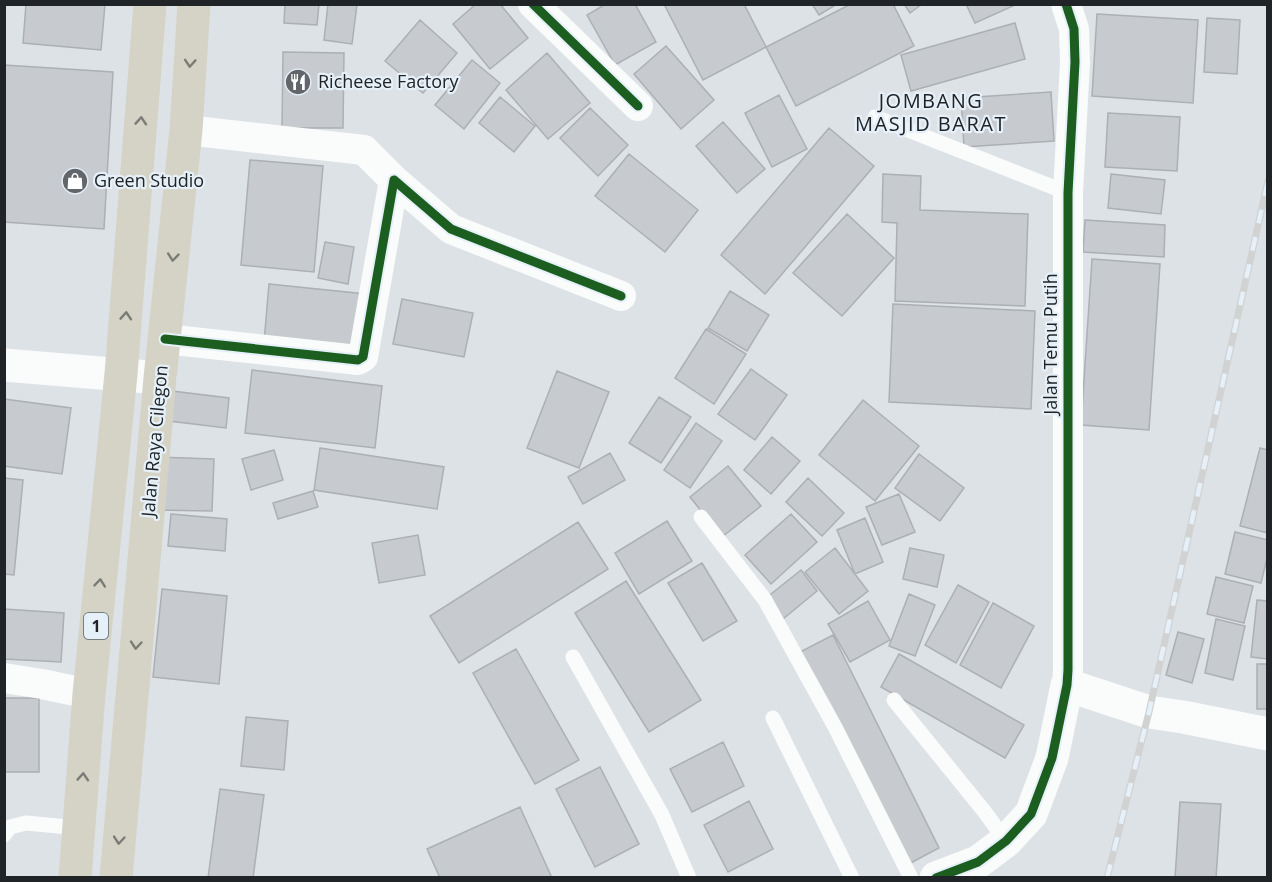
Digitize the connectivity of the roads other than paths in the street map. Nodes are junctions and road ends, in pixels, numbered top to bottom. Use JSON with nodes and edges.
{"nodes":[{"id":1,"x":150,"y":4,"type":"edge"},
{"id":2,"x":194,"y":4,"type":"edge"},
{"id":3,"x":533,"y":4,"type":"edge"},
{"id":4,"x":1066,"y":4,"type":"edge"},
{"id":5,"x":638,"y":106,"type":"dead end"},
{"id":6,"x":874,"y":117,"type":"dead end"},
{"id":7,"x":186,"y":130,"type":"junction"},
{"id":8,"x":394,"y":180,"type":"junction"},
{"id":9,"x":1068,"y":193,"type":"junction"},
{"id":10,"x":621,"y":296,"type":"dead end"},
{"id":11,"x":165,"y":339,"type":"junction"},
{"id":12,"x":4,"y":365,"type":"edge"},
{"id":13,"x":121,"y":374,"type":"junction"},
{"id":14,"x":160,"y":378,"type":"junction"},
{"id":15,"x":700,"y":517,"type":"dead end"},
{"id":16,"x":573,"y":657,"type":"dead end"},
{"id":17,"x":4,"y":678,"type":"edge"},
{"id":18,"x":1067,"y":685,"type":"junction"},
{"id":19,"x":89,"y":694,"type":"junction"},
{"id":20,"x":894,"y":700,"type":"dead end"},
{"id":21,"x":773,"y":717,"type":"dead end"},
{"id":22,"x":1268,"y":734,"type":"edge"},
{"id":23,"x":79,"y":828,"type":"junction"},
{"id":24,"x":4,"y":835,"type":"edge"},
{"id":25,"x":1006,"y":841,"type":"junction"},
{"id":26,"x":75,"y":878,"type":"edge"},
{"id":27,"x":116,"y":878,"type":"edge"},
{"id":28,"x":690,"y":878,"type":"edge"},
{"id":29,"x":852,"y":878,"type":"edge"},
{"id":30,"x":911,"y":878,"type":"edge"},
{"id":31,"x":936,"y":878,"type":"edge"}],
"edges":[{"from":13,"to":1,"type":"highway","number":"1","one_way":true},
{"from":2,"to":7,"type":"highway","name":"Jalan Raya Cilegon","one_way":true},
{"from":3,"to":5,"type":"street"},
{"from":4,"to":9,"type":"street","name":"Jalan Temu Putih"},
{"from":6,"to":9,"type":"lane"},
{"from":7,"to":8,"type":"street"},
{"from":7,"to":11,"type":"highway","name":"Jalan Raya Cilegon","one_way":true},
{"from":8,"to":10,"type":"street"},
{"from":8,"to":11,"type":"street"},
{"from":9,"to":18,"type":"street","name":"Jalan Temu Putih"},
{"from":11,"to":14,"type":"highway","name":"Jalan Raya Cilegon"},
{"from":12,"to":13,"type":"street"},
{"from":13,"to":14,"type":"street"},
{"from":19,"to":13,"type":"highway","number":"1","one_way":true},
{"from":14,"to":27,"type":"highway","name":"Jalan Raya Cilegon","one_way":true},
{"from":15,"to":30,"type":"lane"},
{"from":16,"to":28,"type":"lane"},
{"from":17,"to":19,"type":"street"},
{"from":18,"to":22,"type":"street"},
{"from":18,"to":25,"type":"street"},
{"from":23,"to":19,"type":"highway","number":"1","one_way":true},
{"from":20,"to":25,"type":"lane"},
{"from":21,"to":29,"type":"lane"},
{"from":23,"to":24,"type":"lane"},
{"from":23,"to":26,"type":"highway","number":"1"},
{"from":25,"to":31,"type":"street"}]}
